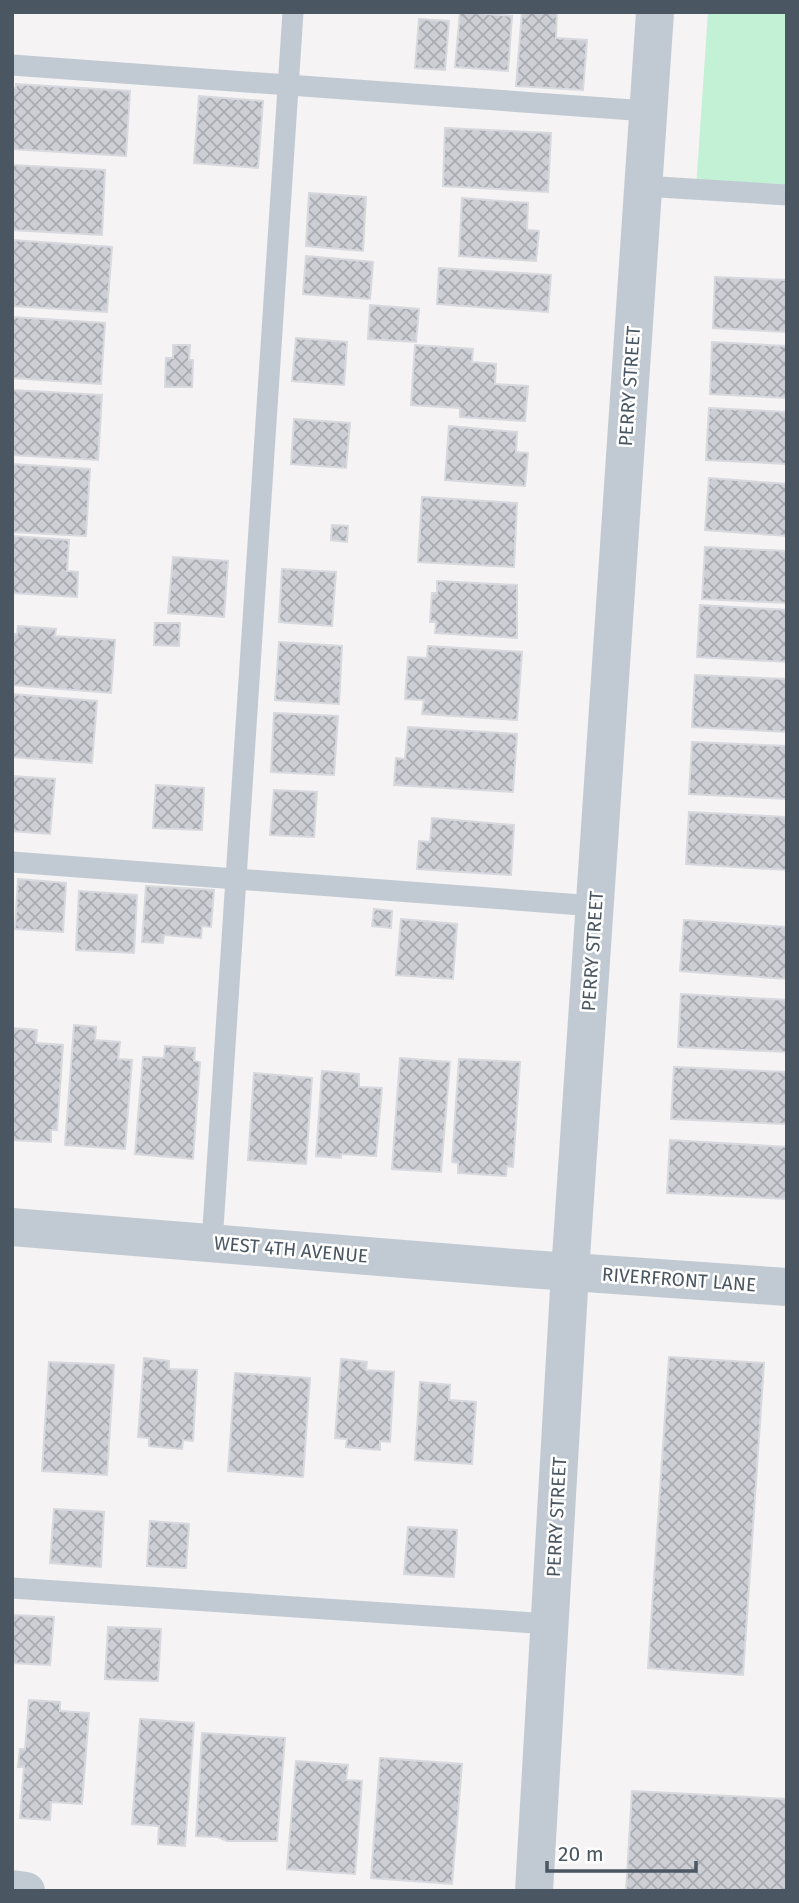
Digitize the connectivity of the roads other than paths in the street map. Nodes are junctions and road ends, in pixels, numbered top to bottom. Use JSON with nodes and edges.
{"nodes":[{"id":1,"x":293,"y":12,"type":"edge"},
{"id":2,"x":655,"y":12,"type":"edge"},
{"id":3,"x":12,"y":65,"type":"edge"},
{"id":4,"x":288,"y":83,"type":"junction"},
{"id":5,"x":648,"y":111,"type":"junction"},
{"id":6,"x":643,"y":186,"type":"junction"},
{"id":7,"x":787,"y":195,"type":"edge"},
{"id":8,"x":12,"y":862,"type":"edge"},
{"id":9,"x":236,"y":880,"type":"junction"},
{"id":10,"x":595,"y":906,"type":"junction"},
{"id":11,"x":12,"y":1227,"type":"edge"},
{"id":12,"x":212,"y":1243,"type":"junction"},
{"id":13,"x":570,"y":1272,"type":"junction"},
{"id":14,"x":787,"y":1287,"type":"edge"},
{"id":15,"x":12,"y":1588,"type":"edge"},
{"id":16,"x":550,"y":1624,"type":"junction"},
{"id":17,"x":12,"y":1889,"type":"edge"},
{"id":18,"x":26,"y":1891,"type":"edge"},
{"id":19,"x":534,"y":1891,"type":"edge"}],
"edges":[{"from":1,"to":4,"type":"lane"},
{"from":2,"to":5,"type":"street","name":"PERRY STREET"},
{"from":3,"to":4,"type":"lane"},
{"from":4,"to":5,"type":"lane"},
{"from":4,"to":9,"type":"lane"},
{"from":5,"to":6,"type":"street","name":"PERRY STREET"},
{"from":6,"to":7,"type":"lane"},
{"from":6,"to":10,"type":"street","name":"PERRY STREET"},
{"from":8,"to":9,"type":"lane"},
{"from":9,"to":10,"type":"lane"},
{"from":9,"to":12,"type":"lane"},
{"from":10,"to":13,"type":"street","name":"PERRY STREET"},
{"from":11,"to":12,"type":"street","name":"WEST 4TH AVENUE"},
{"from":12,"to":13,"type":"street","name":"WEST 4TH AVENUE"},
{"from":13,"to":14,"type":"street","name":"RIVERFRONT LANE"},
{"from":13,"to":16,"type":"street","name":"PERRY STREET"},
{"from":15,"to":16,"type":"lane"},
{"from":16,"to":19,"type":"street","name":"PERRY STREET"},
{"from":17,"to":18,"type":"street"}]}
